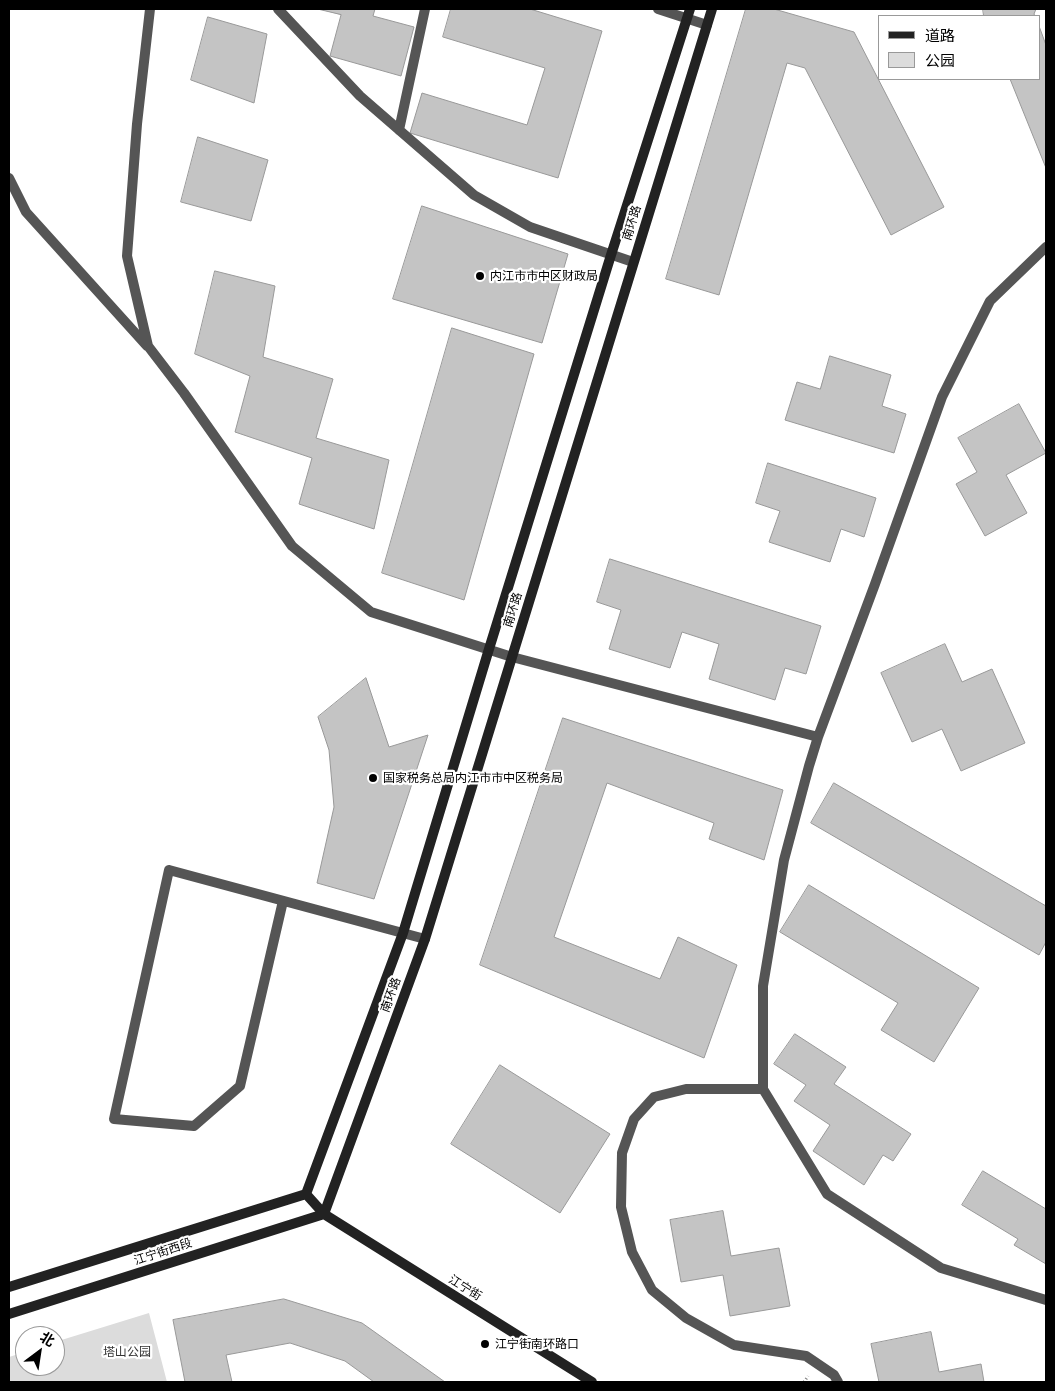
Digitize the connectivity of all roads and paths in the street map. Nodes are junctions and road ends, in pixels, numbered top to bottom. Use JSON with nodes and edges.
{"nodes":[{"id":1,"x":150,"y":9,"type":"edge"},
{"id":2,"x":278,"y":9,"type":"edge"},
{"id":3,"x":424,"y":9,"type":"edge"},
{"id":4,"x":658,"y":9,"type":"edge"},
{"id":5,"x":690,"y":9,"type":"edge"},
{"id":6,"x":712,"y":9,"type":"edge"},
{"id":7,"x":687,"y":19,"type":"junction"},
{"id":8,"x":707,"y":25,"type":"junction"},
{"id":9,"x":399,"y":130,"type":"junction"},
{"id":10,"x":9,"y":178,"type":"edge"},
{"id":11,"x":1046,"y":247,"type":"edge"},
{"id":12,"x":611,"y":254,"type":"junction"},
{"id":13,"x":633,"y":262,"type":"junction"},
{"id":14,"x":148,"y":346,"type":"junction"},
{"id":15,"x":489,"y":649,"type":"junction"},
{"id":16,"x":512,"y":657,"type":"junction"},
{"id":17,"x":818,"y":737,"type":"junction"},
{"id":18,"x":283,"y":901,"type":"junction"},
{"id":19,"x":403,"y":933,"type":"junction"},
{"id":20,"x":425,"y":939,"type":"junction"},
{"id":21,"x":763,"y":1089,"type":"junction"},
{"id":22,"x":306,"y":1194,"type":"junction"},
{"id":23,"x":324,"y":1214,"type":"junction"},
{"id":24,"x":9,"y":1287,"type":"edge"},
{"id":25,"x":1046,"y":1300,"type":"edge"},
{"id":26,"x":9,"y":1314,"type":"edge"},
{"id":27,"x":592,"y":1382,"type":"edge"},
{"id":28,"x":838,"y":1382,"type":"edge"}],
"edges":[{"from":1,"to":14,"type":"street"},
{"from":2,"to":9,"type":"street"},
{"from":3,"to":9,"type":"street"},
{"from":4,"to":7,"type":"street"},
{"from":5,"to":7,"type":"main road","name":"南环路"},
{"from":6,"to":8,"type":"main road","name":"南环路"},
{"from":7,"to":8,"type":"street"},
{"from":7,"to":12,"type":"main road","name":"南环路"},
{"from":8,"to":13,"type":"main road","name":"南环路"},
{"from":9,"to":12,"type":"street"},
{"from":10,"to":14,"type":"street"},
{"from":11,"to":17,"type":"street"},
{"from":12,"to":13,"type":"street"},
{"from":12,"to":15,"type":"main road","name":"南环路"},
{"from":13,"to":16,"type":"main road","name":"南环路"},
{"from":14,"to":15,"type":"street"},
{"from":15,"to":16,"type":"street"},
{"from":15,"to":19,"type":"main road","name":"南环路"},
{"from":16,"to":17,"type":"street"},
{"from":16,"to":20,"type":"main road","name":"南环路"},
{"from":17,"to":21,"type":"street"},
{"from":18,"to":18,"type":"street"},
{"from":18,"to":19,"type":"street"},
{"from":19,"to":20,"type":"street"},
{"from":19,"to":22,"type":"main road","name":"南环路"},
{"from":20,"to":23,"type":"main road","name":"南环路"},
{"from":21,"to":25,"type":"street"},
{"from":21,"to":28,"type":"street"},
{"from":22,"to":23,"type":"main road","name":"江宁街"},
{"from":22,"to":24,"type":"main road","name":"江宁街西段"},
{"from":23,"to":26,"type":"main road","name":"江宁街西段"},
{"from":23,"to":27,"type":"main road","name":"江宁街"}]}
